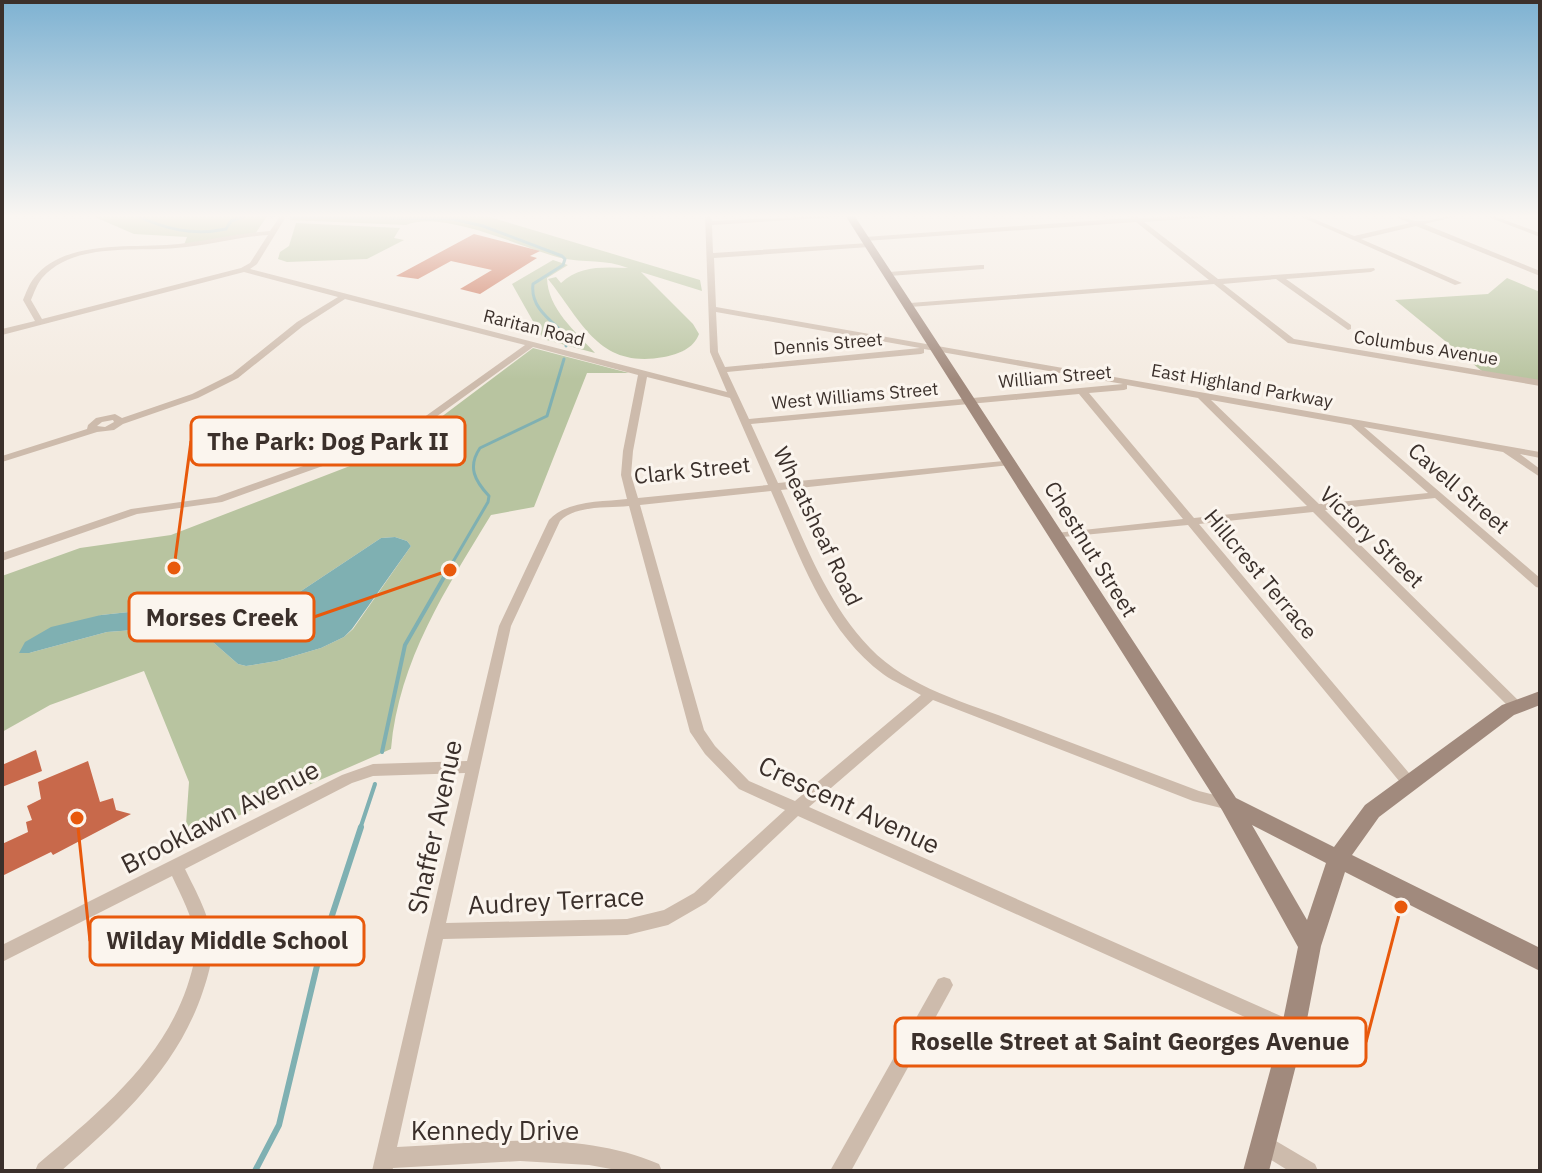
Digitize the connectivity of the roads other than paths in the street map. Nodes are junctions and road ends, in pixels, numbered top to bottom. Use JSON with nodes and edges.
{"nodes":[{"id":1,"x":47,"y":270,"type":"edge"},
{"id":2,"x":244,"y":270,"type":"joint"},
{"id":3,"x":710,"y":270,"type":"edge"},
{"id":4,"x":886,"y":270,"type":"edge"},
{"id":5,"x":945,"y":270,"type":"edge"},
{"id":6,"x":1199,"y":270,"type":"edge"},
{"id":7,"x":1371,"y":270,"type":"dead end"},
{"id":8,"x":1427,"y":270,"type":"edge"},
{"id":9,"x":889,"y":274,"type":"junction"},
{"id":10,"x":1278,"y":277,"type":"junction"},
{"id":11,"x":1214,"y":282,"type":"junction"},
{"id":12,"x":1458,"y":283,"type":"dead end"},
{"id":13,"x":344,"y":296,"type":"junction"},
{"id":14,"x":910,"y":305,"type":"junction"},
{"id":15,"x":711,"y":309,"type":"junction"},
{"id":16,"x":40,"y":322,"type":"junction"},
{"id":17,"x":1348,"y":327,"type":"dead end"},
{"id":18,"x":2,"y":332,"type":"edge"},
{"id":19,"x":532,"y":344,"type":"junction"},
{"id":20,"x":938,"y":350,"type":"junction"},
{"id":21,"x":721,"y":370,"type":"junction"},
{"id":22,"x":643,"y":373,"type":"junction"},
{"id":23,"x":1540,"y":383,"type":"edge"},
{"id":24,"x":1143,"y":385,"type":"junction"},
{"id":25,"x":1082,"y":391,"type":"junction"},
{"id":26,"x":1201,"y":395,"type":"junction"},
{"id":27,"x":732,"y":396,"type":"junction"},
{"id":28,"x":970,"y":401,"type":"junction"},
{"id":29,"x":1352,"y":421,"type":"junction"},
{"id":30,"x":744,"y":422,"type":"junction"},
{"id":31,"x":1505,"y":449,"type":"junction"},
{"id":32,"x":1540,"y":455,"type":"edge"},
{"id":33,"x":2,"y":456,"type":"edge"},
{"id":34,"x":1010,"y":462,"type":"junction"},
{"id":35,"x":1540,"y":474,"type":"edge"},
{"id":36,"x":773,"y":486,"type":"junction"},
{"id":37,"x":1437,"y":495,"type":"junction"},
{"id":38,"x":634,"y":501,"type":"junction"},
{"id":39,"x":1313,"y":507,"type":"junction"},
{"id":40,"x":571,"y":510,"type":"joint"},
{"id":41,"x":1191,"y":521,"type":"junction"},
{"id":42,"x":1056,"y":536,"type":"junction"},
{"id":43,"x":2,"y":557,"type":"edge"},
{"id":44,"x":1540,"y":584,"type":"edge"},
{"id":45,"x":931,"y":694,"type":"junction"},
{"id":46,"x":1540,"y":698,"type":"edge"},
{"id":47,"x":1517,"y":706,"type":"junction"},
{"id":48,"x":472,"y":767,"type":"junction"},
{"id":49,"x":1409,"y":783,"type":"junction"},
{"id":50,"x":1229,"y":804,"type":"junction"},
{"id":51,"x":797,"y":808,"type":"junction"},
{"id":52,"x":1339,"y":857,"type":"junction"},
{"id":53,"x":176,"y":867,"type":"junction"},
{"id":54,"x":437,"y":931,"type":"junction"},
{"id":55,"x":1310,"y":946,"type":"junction"},
{"id":56,"x":2,"y":954,"type":"edge"},
{"id":57,"x":1540,"y":960,"type":"edge"},
{"id":58,"x":944,"y":985,"type":"dead end"},
{"id":59,"x":1293,"y":1030,"type":"junction"},
{"id":60,"x":1264,"y":1144,"type":"junction"},
{"id":61,"x":383,"y":1164,"type":"edge"},
{"id":62,"x":45,"y":1171,"type":"edge"},
{"id":63,"x":652,"y":1171,"type":"edge"},
{"id":64,"x":840,"y":1171,"type":"edge"},
{"id":65,"x":1256,"y":1171,"type":"edge"},
{"id":66,"x":1308,"y":1171,"type":"edge"}],
"edges":[{"from":1,"to":16,"type":"street"},
{"from":2,"to":13,"type":"street","name":"Raritan Road"},
{"from":2,"to":16,"type":"street","name":"Raritan Road"},
{"from":3,"to":15,"type":"street","name":"Wheatsheaf Road"},
{"from":4,"to":9,"type":"street","name":"Chestnut Street"},
{"from":5,"to":9,"type":"street"},
{"from":6,"to":11,"type":"street","name":"Columbus Avenue"},
{"from":7,"to":10,"type":"street"},
{"from":8,"to":12,"type":"street"},
{"from":9,"to":14,"type":"street","name":"Chestnut Street"},
{"from":10,"to":11,"type":"street"},
{"from":10,"to":17,"type":"street"},
{"from":11,"to":14,"type":"street"},
{"from":11,"to":23,"type":"street","name":"Columbus Avenue"},
{"from":13,"to":19,"type":"street","name":"Raritan Road"},
{"from":13,"to":33,"type":"street"},
{"from":14,"to":20,"type":"street","name":"Chestnut Street"},
{"from":15,"to":20,"type":"street"},
{"from":15,"to":21,"type":"street","name":"Wheatsheaf Road"},
{"from":16,"to":18,"type":"street","name":"Raritan Road"},
{"from":19,"to":22,"type":"street","name":"Raritan Road"},
{"from":19,"to":43,"type":"street"},
{"from":20,"to":21,"type":"street","name":"Dennis Street"},
{"from":20,"to":24,"type":"street","name":"East Highland Parkway"},
{"from":20,"to":28,"type":"street","name":"Chestnut Street"},
{"from":21,"to":27,"type":"street","name":"Wheatsheaf Road"},
{"from":22,"to":27,"type":"street","name":"Raritan Road"},
{"from":22,"to":38,"type":"street","name":"Crescent Avenue"},
{"from":24,"to":25,"type":"street","name":"William Street"},
{"from":24,"to":26,"type":"street","name":"East Highland Parkway"},
{"from":25,"to":28,"type":"street","name":"William Street"},
{"from":25,"to":41,"type":"street","name":"Hillcrest Terrace"},
{"from":26,"to":29,"type":"street","name":"East Highland Parkway"},
{"from":26,"to":39,"type":"street","name":"Victory Street"},
{"from":27,"to":30,"type":"street","name":"Wheatsheaf Road"},
{"from":28,"to":30,"type":"street","name":"West Williams Street"},
{"from":28,"to":34,"type":"street","name":"Chestnut Street"},
{"from":29,"to":31,"type":"street","name":"East Highland Parkway"},
{"from":29,"to":37,"type":"street","name":"Cavell Street"},
{"from":30,"to":36,"type":"street","name":"Wheatsheaf Road"},
{"from":31,"to":32,"type":"street","name":"East Highland Parkway"},
{"from":31,"to":35,"type":"street"},
{"from":34,"to":36,"type":"street","name":"Clark Street"},
{"from":34,"to":42,"type":"street","name":"Chestnut Street"},
{"from":36,"to":38,"type":"street","name":"Clark Street"},
{"from":36,"to":45,"type":"street","name":"Wheatsheaf Road"},
{"from":37,"to":39,"type":"street"},
{"from":37,"to":44,"type":"street","name":"Cavell Street"},
{"from":38,"to":40,"type":"street","name":"Clark Street"},
{"from":38,"to":51,"type":"street","name":"Crescent Avenue"},
{"from":39,"to":41,"type":"street"},
{"from":39,"to":47,"type":"street","name":"Victory Street"},
{"from":40,"to":48,"type":"street","name":"Shaffer Avenue"},
{"from":41,"to":42,"type":"street"},
{"from":41,"to":49,"type":"street","name":"Hillcrest Terrace"},
{"from":42,"to":50,"type":"street","name":"Chestnut Street"},
{"from":45,"to":50,"type":"street","name":"Wheatsheaf Road"},
{"from":45,"to":51,"type":"street","name":"Audrey Terrace"},
{"from":46,"to":47,"type":"street"},
{"from":47,"to":49,"type":"street"},
{"from":48,"to":53,"type":"street","name":"Brooklawn Avenue"},
{"from":48,"to":54,"type":"street","name":"Shaffer Avenue"},
{"from":49,"to":52,"type":"street"},
{"from":50,"to":52,"type":"street"},
{"from":50,"to":55,"type":"street","name":"Chestnut Street"},
{"from":51,"to":54,"type":"street","name":"Audrey Terrace"},
{"from":51,"to":59,"type":"street","name":"Crescent Avenue"},
{"from":52,"to":55,"type":"street"},
{"from":52,"to":57,"type":"street"},
{"from":53,"to":56,"type":"street","name":"Brooklawn Avenue"},
{"from":53,"to":62,"type":"street"},
{"from":54,"to":61,"type":"street","name":"Shaffer Avenue"},
{"from":55,"to":59,"type":"street"},
{"from":58,"to":64,"type":"street"},
{"from":59,"to":60,"type":"street"},
{"from":60,"to":65,"type":"street"},
{"from":60,"to":66,"type":"street"},
{"from":61,"to":63,"type":"street","name":"Kennedy Drive"}]}
